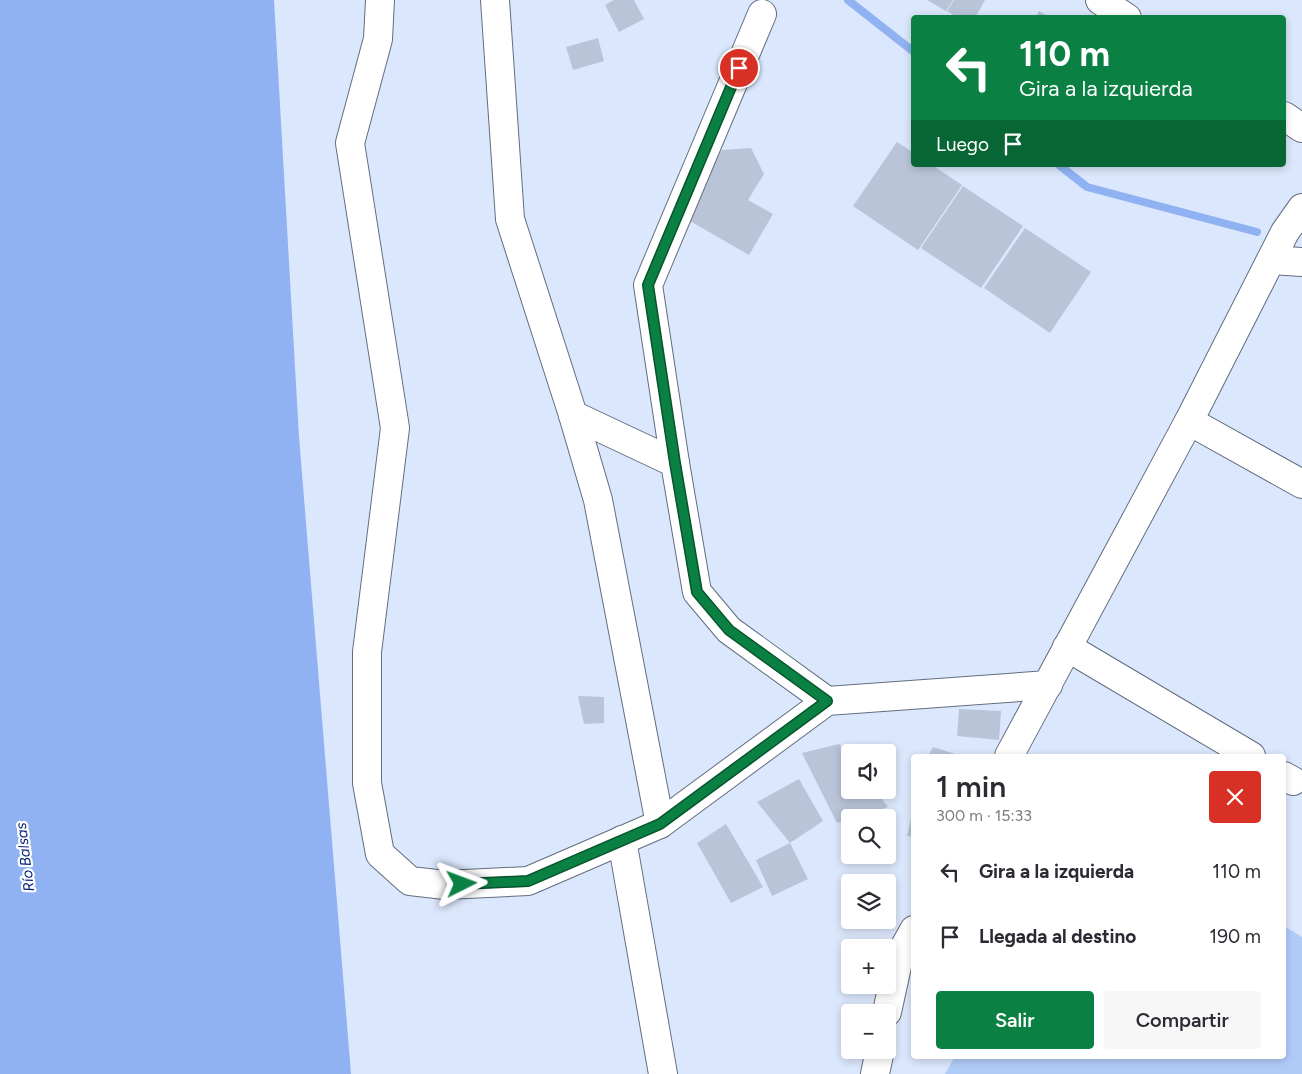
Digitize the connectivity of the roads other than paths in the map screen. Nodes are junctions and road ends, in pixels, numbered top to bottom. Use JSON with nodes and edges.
{"nodes":[{"id":1,"x":380,"y":0,"type":"edge"},
{"id":2,"x":495,"y":0,"type":"edge"},
{"id":3,"x":1100,"y":0,"type":"edge"},
{"id":4,"x":762,"y":14,"type":"dead end"},
{"id":5,"x":1123,"y":15,"type":"edge"},
{"id":6,"x":1286,"y":117,"type":"edge"},
{"id":7,"x":1302,"y":128,"type":"edge"},
{"id":8,"x":1302,"y":208,"type":"edge"},
{"id":9,"x":1271,"y":260,"type":"junction"},
{"id":10,"x":1302,"y":262,"type":"edge"},
{"id":11,"x":573,"y":415,"type":"junction"},
{"id":12,"x":1189,"y":421,"type":"junction"},
{"id":13,"x":675,"y":463,"type":"junction"},
{"id":14,"x":1302,"y":484,"type":"edge"},
{"id":15,"x":1067,"y":647,"type":"junction"},
{"id":16,"x":1048,"y":684,"type":"junction"},
{"id":17,"x":827,"y":701,"type":"junction"},
{"id":18,"x":1010,"y":754,"type":"edge"},
{"id":19,"x":1248,"y":754,"type":"edge"},
{"id":20,"x":660,"y":824,"type":"junction"},
{"id":21,"x":622,"y":840,"type":"junction"},
{"id":22,"x":911,"y":935,"type":"edge"},
{"id":23,"x":889,"y":1004,"type":"edge"},
{"id":24,"x":878,"y":1059,"type":"edge"},
{"id":25,"x":664,"y":1074,"type":"edge"},
{"id":26,"x":874,"y":1074,"type":"edge"}],
"edges":[{"from":1,"to":21,"type":"street"},
{"from":2,"to":11,"type":"street"},
{"from":3,"to":5,"type":"street"},
{"from":4,"to":13,"type":"street"},
{"from":6,"to":7,"type":"street"},
{"from":8,"to":9,"type":"street"},
{"from":9,"to":10,"type":"street"},
{"from":9,"to":12,"type":"street"},
{"from":11,"to":13,"type":"street"},
{"from":11,"to":20,"type":"street"},
{"from":12,"to":14,"type":"street"},
{"from":12,"to":15,"type":"street"},
{"from":13,"to":17,"type":"street"},
{"from":15,"to":16,"type":"street"},
{"from":15,"to":19,"type":"street"},
{"from":16,"to":17,"type":"street"},
{"from":16,"to":18,"type":"street"},
{"from":17,"to":20,"type":"street"},
{"from":20,"to":21,"type":"street"},
{"from":21,"to":25,"type":"street"},
{"from":22,"to":23,"type":"street"},
{"from":24,"to":26,"type":"street"}]}
